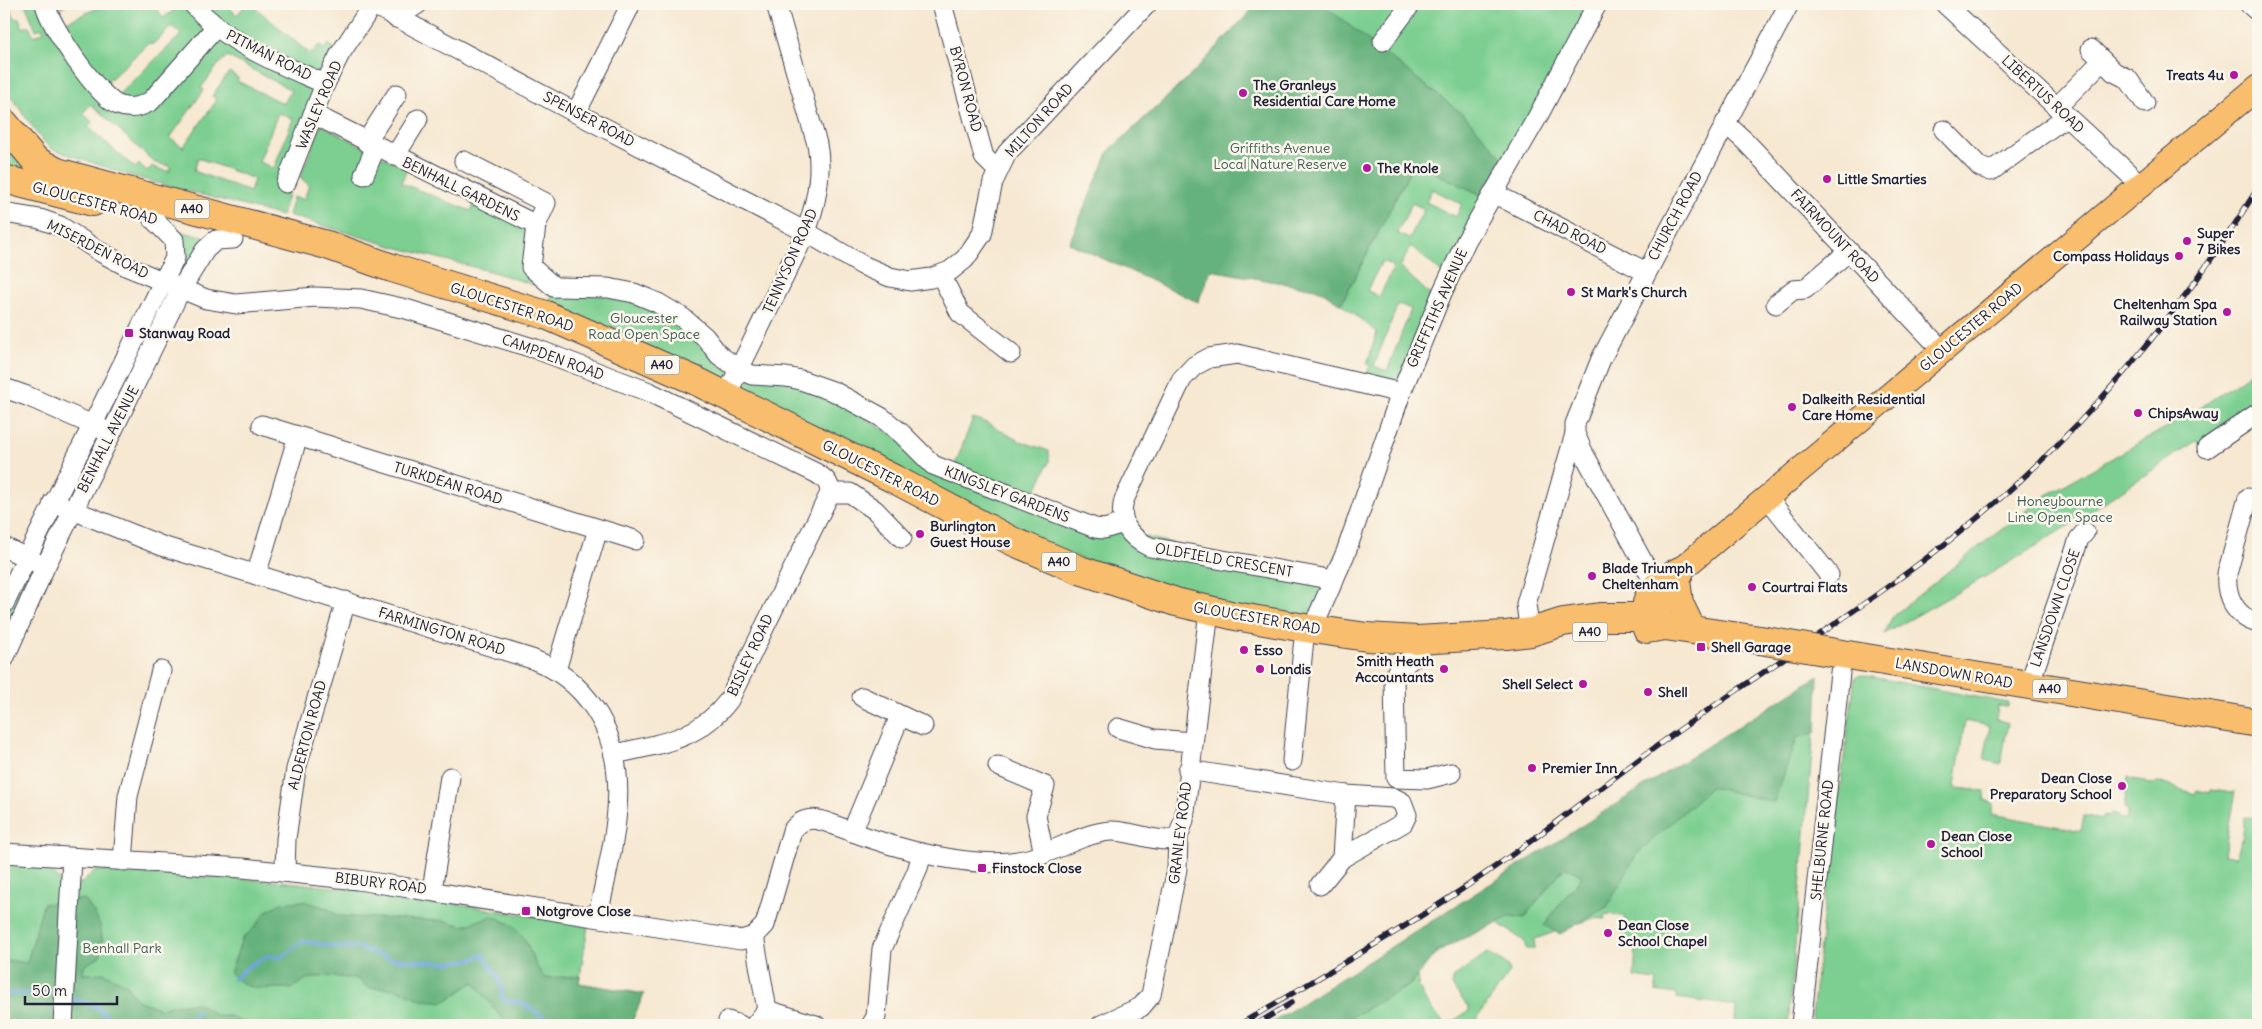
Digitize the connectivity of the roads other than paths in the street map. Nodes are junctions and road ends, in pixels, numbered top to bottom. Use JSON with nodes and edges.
{"nodes":[{"id":1,"x":45,"y":4,"type":"edge"},
{"id":2,"x":193,"y":4,"type":"edge"},
{"id":3,"x":372,"y":4,"type":"edge"},
{"id":4,"x":418,"y":4,"type":"edge"},
{"id":5,"x":776,"y":4,"type":"edge"},
{"id":6,"x":942,"y":4,"type":"edge"},
{"id":7,"x":1147,"y":4,"type":"edge"},
{"id":8,"x":1411,"y":4,"type":"edge"},
{"id":9,"x":1596,"y":4,"type":"edge"},
{"id":10,"x":1789,"y":4,"type":"edge"},
{"id":11,"x":1945,"y":4,"type":"edge"},
{"id":12,"x":2249,"y":4,"type":"edge"},
{"id":13,"x":629,"y":8,"type":"dead end"},
{"id":14,"x":2258,"y":12,"type":"edge"},
{"id":15,"x":396,"y":18,"type":"junction"},
{"id":16,"x":216,"y":27,"type":"junction"},
{"id":17,"x":1383,"y":41,"type":"dead end"},
{"id":18,"x":325,"y":84,"type":"junction"},
{"id":19,"x":2258,"y":87,"type":"edge"},
{"id":20,"x":397,"y":94,"type":"dead end"},
{"id":21,"x":2145,"y":103,"type":"dead end"},
{"id":22,"x":2062,"y":111,"type":"junction"},
{"id":23,"x":576,"y":113,"type":"junction"},
{"id":24,"x":313,"y":114,"type":"junction"},
{"id":25,"x":418,"y":119,"type":"dead end"},
{"id":26,"x":4,"y":123,"type":"edge"},
{"id":27,"x":1725,"y":123,"type":"junction"},
{"id":28,"x":1944,"y":130,"type":"dead end"},
{"id":29,"x":371,"y":144,"type":"junction"},
{"id":30,"x":395,"y":156,"type":"junction"},
{"id":31,"x":464,"y":161,"type":"dead end"},
{"id":32,"x":998,"y":170,"type":"junction"},
{"id":33,"x":364,"y":175,"type":"dead end"},
{"id":34,"x":4,"y":179,"type":"edge"},
{"id":35,"x":286,"y":183,"type":"dead end"},
{"id":36,"x":2141,"y":185,"type":"junction"},
{"id":37,"x":1493,"y":193,"type":"junction"},
{"id":38,"x":4,"y":213,"type":"edge"},
{"id":39,"x":152,"y":218,"type":"junction"},
{"id":40,"x":536,"y":226,"type":"junction"},
{"id":41,"x":806,"y":232,"type":"junction"},
{"id":42,"x":233,"y":239,"type":"junction"},
{"id":43,"x":1849,"y":251,"type":"junction"},
{"id":44,"x":392,"y":268,"type":"junction"},
{"id":45,"x":1646,"y":272,"type":"junction"},
{"id":46,"x":941,"y":275,"type":"junction"},
{"id":47,"x":162,"y":281,"type":"junction"},
{"id":48,"x":554,"y":287,"type":"junction"},
{"id":49,"x":181,"y":289,"type":"junction"},
{"id":50,"x":1776,"y":304,"type":"dead end"},
{"id":51,"x":546,"y":316,"type":"junction"},
{"id":52,"x":1942,"y":351,"type":"junction"},
{"id":53,"x":1011,"y":353,"type":"dead end"},
{"id":54,"x":740,"y":370,"type":"junction"},
{"id":55,"x":4,"y":388,"type":"edge"},
{"id":56,"x":1401,"y":393,"type":"junction"},
{"id":57,"x":726,"y":396,"type":"junction"},
{"id":58,"x":2258,"y":413,"type":"edge"},
{"id":59,"x":93,"y":425,"type":"junction"},
{"id":60,"x":262,"y":425,"type":"dead end"},
{"id":61,"x":112,"y":434,"type":"junction"},
{"id":62,"x":1575,"y":434,"type":"junction"},
{"id":63,"x":298,"y":436,"type":"junction"},
{"id":64,"x":2207,"y":448,"type":"dead end"},
{"id":65,"x":830,"y":493,"type":"junction"},
{"id":66,"x":1767,"y":497,"type":"junction"},
{"id":67,"x":2248,"y":498,"type":"dead end"},
{"id":68,"x":53,"y":502,"type":"junction"},
{"id":69,"x":73,"y":510,"type":"junction"},
{"id":70,"x":1124,"y":523,"type":"junction"},
{"id":71,"x":598,"y":529,"type":"junction"},
{"id":72,"x":2086,"y":532,"type":"dead end"},
{"id":73,"x":902,"y":538,"type":"dead end"},
{"id":74,"x":635,"y":540,"type":"dead end"},
{"id":75,"x":4,"y":547,"type":"edge"},
{"id":76,"x":26,"y":558,"type":"junction"},
{"id":77,"x":45,"y":566,"type":"junction"},
{"id":78,"x":1681,"y":573,"type":"junction"},
{"id":79,"x":256,"y":575,"type":"junction"},
{"id":80,"x":1829,"y":575,"type":"dead end"},
{"id":81,"x":1334,"y":580,"type":"junction"},
{"id":82,"x":346,"y":601,"type":"junction"},
{"id":83,"x":4,"y":604,"type":"edge"},
{"id":84,"x":1209,"y":610,"type":"junction"},
{"id":85,"x":1653,"y":614,"type":"junction"},
{"id":86,"x":2258,"y":623,"type":"edge"},
{"id":87,"x":1309,"y":628,"type":"junction"},
{"id":88,"x":1694,"y":630,"type":"junction"},
{"id":89,"x":1534,"y":631,"type":"junction"},
{"id":90,"x":1417,"y":640,"type":"junction"},
{"id":91,"x":1839,"y":654,"type":"junction"},
{"id":92,"x":4,"y":659,"type":"edge"},
{"id":93,"x":556,"y":670,"type":"junction"},
{"id":94,"x":161,"y":671,"type":"dead end"},
{"id":95,"x":2029,"y":685,"type":"junction"},
{"id":96,"x":862,"y":697,"type":"dead end"},
{"id":97,"x":900,"y":716,"type":"junction"},
{"id":98,"x":2258,"y":723,"type":"edge"},
{"id":99,"x":924,"y":726,"type":"dead end"},
{"id":100,"x":1118,"y":728,"type":"dead end"},
{"id":101,"x":1192,"y":742,"type":"junction"},
{"id":102,"x":614,"y":754,"type":"junction"},
{"id":103,"x":1292,"y":761,"type":"dead end"},
{"id":104,"x":998,"y":766,"type":"dead end"},
{"id":105,"x":1188,"y":770,"type":"junction"},
{"id":106,"x":1451,"y":773,"type":"dead end"},
{"id":107,"x":450,"y":777,"type":"dead end"},
{"id":108,"x":1346,"y":795,"type":"junction"},
{"id":109,"x":852,"y":832,"type":"junction"},
{"id":110,"x":1178,"y":837,"type":"junction"},
{"id":111,"x":4,"y":853,"type":"edge"},
{"id":112,"x":922,"y":854,"type":"junction"},
{"id":113,"x":1044,"y":854,"type":"junction"},
{"id":114,"x":72,"y":858,"type":"junction"},
{"id":115,"x":1342,"y":858,"type":"junction"},
{"id":116,"x":124,"y":861,"type":"junction"},
{"id":117,"x":285,"y":872,"type":"junction"},
{"id":118,"x":1320,"y":885,"type":"dead end"},
{"id":119,"x":432,"y":890,"type":"junction"},
{"id":120,"x":598,"y":916,"type":"junction"},
{"id":121,"x":754,"y":936,"type":"junction"},
{"id":122,"x":767,"y":1010,"type":"junction"},
{"id":123,"x":63,"y":1025,"type":"edge"},
{"id":124,"x":755,"y":1025,"type":"edge"},
{"id":125,"x":816,"y":1025,"type":"edge"},
{"id":126,"x":871,"y":1025,"type":"edge"},
{"id":127,"x":1101,"y":1025,"type":"edge"},
{"id":128,"x":1801,"y":1025,"type":"edge"}],
"edges":[{"from":1,"to":16,"type":"street"},
{"from":2,"to":16,"type":"street","name":"PITMAN ROAD"},
{"from":3,"to":15,"type":"street","name":"SPENSER ROAD"},
{"from":3,"to":18,"type":"street","name":"WASLEY ROAD"},
{"from":4,"to":15,"type":"street"},
{"from":5,"to":41,"type":"street","name":"TENNYSON ROAD"},
{"from":6,"to":32,"type":"street","name":"BYRON ROAD"},
{"from":7,"to":32,"type":"street","name":"MILTON ROAD"},
{"from":8,"to":17,"type":"street"},
{"from":9,"to":37,"type":"street","name":"GRIFFITHS AVENUE"},
{"from":10,"to":27,"type":"street","name":"CHURCH ROAD"},
{"from":11,"to":22,"type":"street","name":"LIBERTUS ROAD"},
{"from":12,"to":14,"type":"street"},
{"from":13,"to":23,"type":"street"},
{"from":15,"to":23,"type":"street","name":"SPENSER ROAD"},
{"from":16,"to":18,"type":"street","name":"PITMAN ROAD"},
{"from":18,"to":24,"type":"street","name":"WASLEY ROAD"},
{"from":19,"to":36,"type":"main road","name":"GLOUCESTER ROAD"},
{"from":20,"to":29,"type":"street"},
{"from":21,"to":22,"type":"street"},
{"from":22,"to":28,"type":"street"},
{"from":22,"to":36,"type":"street","name":"LIBERTUS ROAD"},
{"from":23,"to":41,"type":"street","name":"SPENSER ROAD"},
{"from":24,"to":29,"type":"street","name":"BENHALL GARDENS"},
{"from":24,"to":35,"type":"street","name":"WASLEY ROAD"},
{"from":25,"to":30,"type":"street"},
{"from":26,"to":44,"type":"highway","name":"GLOUCESTER ROAD","number":"A40"},
{"from":27,"to":43,"type":"street","name":"FAIRMOUNT ROAD"},
{"from":27,"to":45,"type":"street","name":"CHURCH ROAD"},
{"from":29,"to":30,"type":"street","name":"BENHALL GARDENS"},
{"from":29,"to":33,"type":"street"},
{"from":30,"to":40,"type":"street","name":"BENHALL GARDENS"},
{"from":31,"to":40,"type":"street"},
{"from":32,"to":46,"type":"street","name":"MILTON ROAD"},
{"from":34,"to":39,"type":"highway","name":"GLOUCESTER ROAD","number":"A40"},
{"from":36,"to":52,"type":"main road","name":"GLOUCESTER ROAD"},
{"from":37,"to":45,"type":"street","name":"CHAD ROAD"},
{"from":37,"to":56,"type":"street","name":"GRIFFITHS AVENUE"},
{"from":38,"to":47,"type":"street","name":"MISERDEN ROAD"},
{"from":39,"to":42,"type":"highway","name":"GLOUCESTER ROAD","number":"A40"},
{"from":39,"to":47,"type":"street","name":"BENHALL AVENUE"},
{"from":40,"to":48,"type":"street","name":"BENHALL GARDENS"},
{"from":41,"to":46,"type":"street","name":"MILTON ROAD"},
{"from":41,"to":54,"type":"street","name":"TENNYSON ROAD"},
{"from":42,"to":44,"type":"highway","name":"GLOUCESTER ROAD","number":"A40"},
{"from":42,"to":49,"type":"street","name":"BENHALL AVENUE"},
{"from":43,"to":50,"type":"street"},
{"from":43,"to":52,"type":"street","name":"FAIRMOUNT ROAD"},
{"from":44,"to":51,"type":"highway","name":"GLOUCESTER ROAD","number":"A40"},
{"from":45,"to":62,"type":"street","name":"CHURCH ROAD"},
{"from":46,"to":53,"type":"street"},
{"from":47,"to":49,"type":"street","name":"CAMPDEN ROAD"},
{"from":47,"to":59,"type":"street","name":"BENHALL AVENUE"},
{"from":48,"to":51,"type":"street"},
{"from":48,"to":54,"type":"street","name":"KINGSLEY GARDENS"},
{"from":49,"to":61,"type":"street","name":"BENHALL AVENUE"},
{"from":49,"to":65,"type":"street","name":"CAMPDEN ROAD"},
{"from":51,"to":57,"type":"highway","name":"GLOUCESTER ROAD","number":"A40"},
{"from":52,"to":66,"type":"main road","name":"GLOUCESTER ROAD"},
{"from":54,"to":57,"type":"street","name":"TENNYSON ROAD"},
{"from":54,"to":70,"type":"street","name":"KINGSLEY GARDENS"},
{"from":55,"to":59,"type":"street"},
{"from":56,"to":70,"type":"street"},
{"from":56,"to":81,"type":"street","name":"GRIFFITHS AVENUE"},
{"from":57,"to":84,"type":"highway","name":"GLOUCESTER ROAD","number":"A40"},
{"from":58,"to":64,"type":"street"},
{"from":59,"to":61,"type":"street"},
{"from":59,"to":68,"type":"street","name":"BENHALL AVENUE"},
{"from":60,"to":63,"type":"street","name":"TURKDEAN ROAD"},
{"from":61,"to":69,"type":"street","name":"BENHALL AVENUE"},
{"from":62,"to":85,"type":"street"},
{"from":62,"to":89,"type":"street","name":"CHURCH ROAD"},
{"from":63,"to":71,"type":"street","name":"TURKDEAN ROAD"},
{"from":63,"to":79,"type":"street"},
{"from":65,"to":73,"type":"street"},
{"from":65,"to":102,"type":"street","name":"BISLEY ROAD"},
{"from":66,"to":78,"type":"main road","name":"GLOUCESTER ROAD"},
{"from":66,"to":80,"type":"street"},
{"from":67,"to":86,"type":"street"},
{"from":68,"to":69,"type":"street","name":"FARMINGTON ROAD"},
{"from":68,"to":76,"type":"street","name":"BENHALL AVENUE"},
{"from":69,"to":77,"type":"street","name":"BENHALL AVENUE"},
{"from":69,"to":79,"type":"street","name":"FARMINGTON ROAD"},
{"from":70,"to":81,"type":"street","name":"OLDFIELD CRESCENT"},
{"from":71,"to":74,"type":"street","name":"TURKDEAN ROAD"},
{"from":71,"to":93,"type":"street"},
{"from":72,"to":95,"type":"street","name":"LANSDOWN CLOSE"},
{"from":75,"to":76,"type":"street"},
{"from":76,"to":77,"type":"street"},
{"from":76,"to":83,"type":"street","name":"BENHALL AVENUE"},
{"from":77,"to":92,"type":"street","name":"BENHALL AVENUE"},
{"from":78,"to":85,"type":"main road","name":"GLOUCESTER ROAD"},
{"from":78,"to":85,"type":"main road","name":"GLOUCESTER ROAD"},
{"from":78,"to":88,"type":"main road"},
{"from":79,"to":82,"type":"street","name":"FARMINGTON ROAD"},
{"from":81,"to":87,"type":"street","name":"GRIFFITHS AVENUE"},
{"from":82,"to":93,"type":"street","name":"FARMINGTON ROAD"},
{"from":82,"to":117,"type":"street","name":"ALDERTON ROAD"},
{"from":84,"to":87,"type":"highway","name":"GLOUCESTER ROAD","number":"A40"},
{"from":84,"to":101,"type":"street","name":"GRANLEY ROAD"},
{"from":85,"to":88,"type":"highway","name":"LANSDOWN ROAD","number":"A40"},
{"from":85,"to":89,"type":"highway","name":"GLOUCESTER ROAD","number":"A40"},
{"from":85,"to":89,"type":"highway","name":"GLOUCESTER ROAD","number":"A40"},
{"from":87,"to":90,"type":"highway","name":"GLOUCESTER ROAD","number":"A40"},
{"from":87,"to":103,"type":"street","name":"GRIFFITHS AVENUE"},
{"from":88,"to":91,"type":"highway","name":"LANSDOWN ROAD","number":"A40","bridge":true},
{"from":89,"to":90,"type":"highway","name":"GLOUCESTER ROAD","number":"A40"},
{"from":90,"to":106,"type":"street"},
{"from":91,"to":95,"type":"highway","name":"LANSDOWN ROAD","number":"A40"},
{"from":91,"to":128,"type":"street","name":"SHELBURNE ROAD"},
{"from":93,"to":102,"type":"street","name":"FARMINGTON ROAD"},
{"from":94,"to":116,"type":"street"},
{"from":95,"to":98,"type":"highway","name":"LANSDOWN ROAD","number":"A40"},
{"from":96,"to":97,"type":"street"},
{"from":97,"to":99,"type":"street"},
{"from":97,"to":109,"type":"street"},
{"from":100,"to":101,"type":"street"},
{"from":101,"to":105,"type":"street","name":"GRANLEY ROAD"},
{"from":102,"to":120,"type":"street","name":"FARMINGTON ROAD"},
{"from":104,"to":113,"type":"street"},
{"from":105,"to":108,"type":"street"},
{"from":105,"to":110,"type":"street","name":"GRANLEY ROAD"},
{"from":107,"to":119,"type":"street"},
{"from":108,"to":115,"type":"street"},
{"from":108,"to":115,"type":"street"},
{"from":109,"to":112,"type":"street"},
{"from":109,"to":121,"type":"street"},
{"from":110,"to":113,"type":"street"},
{"from":110,"to":127,"type":"street","name":"GRANLEY ROAD"},
{"from":111,"to":114,"type":"street","name":"BIBURY ROAD"},
{"from":112,"to":113,"type":"street"},
{"from":112,"to":126,"type":"street"},
{"from":114,"to":116,"type":"street","name":"BIBURY ROAD"},
{"from":114,"to":123,"type":"street"},
{"from":115,"to":118,"type":"street"},
{"from":116,"to":117,"type":"street","name":"BIBURY ROAD"},
{"from":117,"to":119,"type":"street","name":"BIBURY ROAD"},
{"from":119,"to":120,"type":"street","name":"BIBURY ROAD"},
{"from":120,"to":121,"type":"street","name":"BIBURY ROAD"},
{"from":121,"to":122,"type":"street"},
{"from":122,"to":124,"type":"street"},
{"from":122,"to":125,"type":"street"}]}
